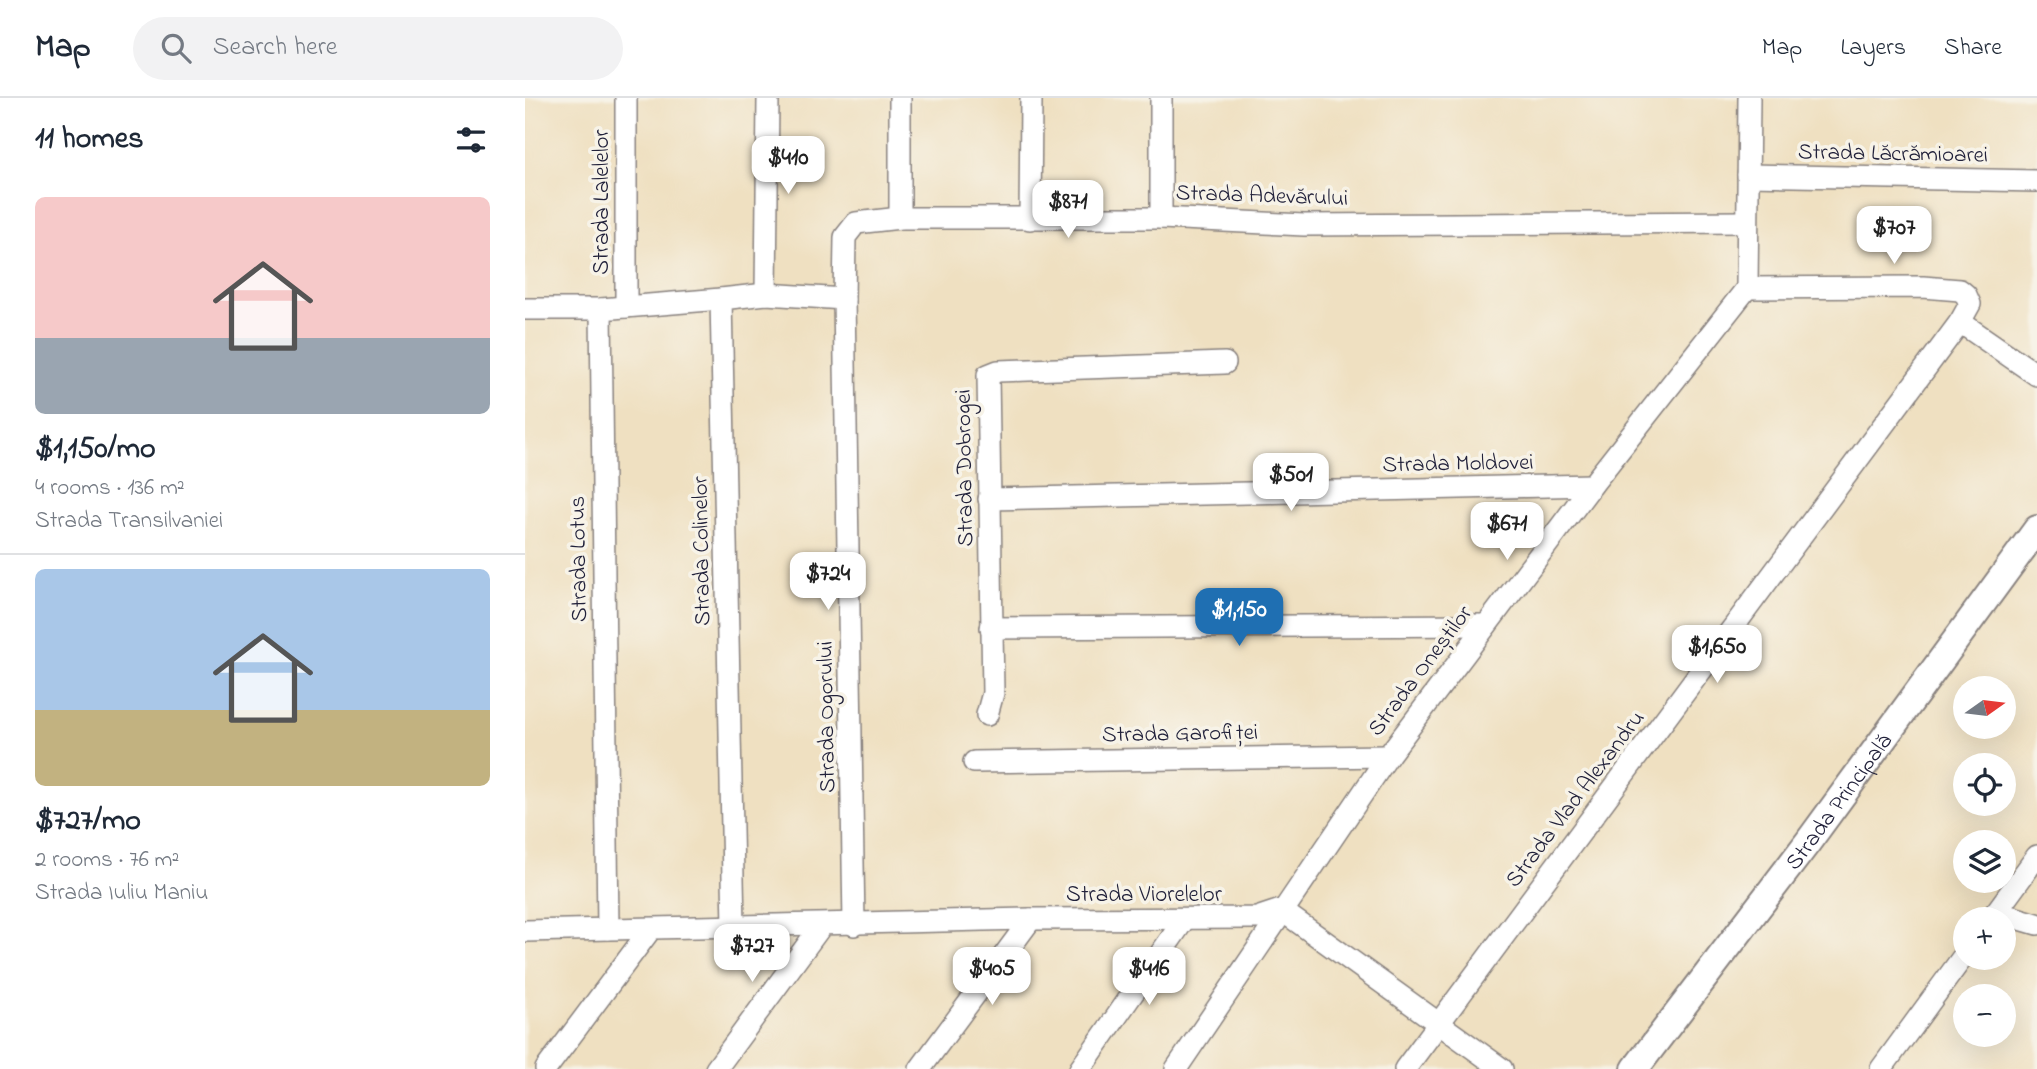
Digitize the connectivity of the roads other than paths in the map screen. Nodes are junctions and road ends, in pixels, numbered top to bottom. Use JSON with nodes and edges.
{"nodes":[{"id":1,"x":627,"y":98,"type":"edge"},
{"id":2,"x":768,"y":98,"type":"edge"},
{"id":3,"x":900,"y":98,"type":"edge"},
{"id":4,"x":1031,"y":98,"type":"edge"},
{"id":5,"x":1161,"y":98,"type":"edge"},
{"id":6,"x":1749,"y":98,"type":"edge"},
{"id":7,"x":1748,"y":175,"type":"junction"},
{"id":8,"x":2037,"y":181,"type":"edge"},
{"id":9,"x":900,"y":218,"type":"junction"},
{"id":10,"x":1161,"y":218,"type":"junction"},
{"id":11,"x":1030,"y":219,"type":"junction"},
{"id":12,"x":1747,"y":222,"type":"junction"},
{"id":13,"x":1747,"y":288,"type":"junction"},
{"id":14,"x":766,"y":294,"type":"junction"},
{"id":15,"x":721,"y":299,"type":"junction"},
{"id":16,"x":844,"y":299,"type":"junction"},
{"id":17,"x":626,"y":307,"type":"junction"},
{"id":18,"x":525,"y":309,"type":"edge"},
{"id":19,"x":601,"y":309,"type":"junction"},
{"id":20,"x":1960,"y":322,"type":"junction"},
{"id":21,"x":1226,"y":363,"type":"dead end"},
{"id":22,"x":2037,"y":375,"type":"edge"},
{"id":23,"x":1592,"y":485,"type":"junction"},
{"id":24,"x":989,"y":499,"type":"junction"},
{"id":25,"x":2037,"y":529,"type":"edge"},
{"id":26,"x":1486,"y":625,"type":"junction"},
{"id":27,"x":991,"y":628,"type":"junction"},
{"id":28,"x":987,"y":715,"type":"dead end"},
{"id":29,"x":1388,"y":756,"type":"junction"},
{"id":30,"x":974,"y":762,"type":"dead end"},
{"id":31,"x":2037,"y":856,"type":"edge"},
{"id":32,"x":1999,"y":907,"type":"edge"},
{"id":33,"x":1281,"y":911,"type":"junction"},
{"id":34,"x":1031,"y":919,"type":"junction"},
{"id":35,"x":1184,"y":920,"type":"junction"},
{"id":36,"x":2016,"y":920,"type":"edge"},
{"id":37,"x":2037,"y":924,"type":"edge"},
{"id":38,"x":822,"y":925,"type":"junction"},
{"id":39,"x":854,"y":925,"type":"junction"},
{"id":40,"x":734,"y":926,"type":"junction"},
{"id":41,"x":608,"y":929,"type":"junction"},
{"id":42,"x":650,"y":930,"type":"junction"},
{"id":43,"x":525,"y":931,"type":"edge"},
{"id":44,"x":1953,"y":970,"type":"edge"},
{"id":45,"x":1440,"y":1023,"type":"junction"},
{"id":46,"x":546,"y":1069,"type":"edge"},
{"id":47,"x":716,"y":1069,"type":"edge"},
{"id":48,"x":920,"y":1069,"type":"edge"},
{"id":49,"x":1080,"y":1069,"type":"edge"},
{"id":50,"x":1176,"y":1069,"type":"edge"},
{"id":51,"x":1405,"y":1069,"type":"edge"},
{"id":52,"x":1502,"y":1069,"type":"edge"},
{"id":53,"x":1635,"y":1069,"type":"edge"},
{"id":54,"x":1881,"y":1069,"type":"edge"}],
"edges":[{"from":1,"to":17,"type":"street","name":"Strada Lalelelor"},
{"from":2,"to":14,"type":"street"},
{"from":3,"to":9,"type":"street"},
{"from":4,"to":11,"type":"street"},
{"from":5,"to":10,"type":"street"},
{"from":6,"to":7,"type":"street"},
{"from":7,"to":8,"type":"street","name":"Strada Lăcrămioarei"},
{"from":7,"to":12,"type":"street"},
{"from":9,"to":11,"type":"street","name":"Strada Adevărului"},
{"from":9,"to":16,"type":"street","name":"Strada Adevărului"},
{"from":10,"to":11,"type":"street","name":"Strada Adevărului"},
{"from":10,"to":12,"type":"street","name":"Strada Adevărului"},
{"from":12,"to":13,"type":"street"},
{"from":13,"to":20,"type":"street"},
{"from":13,"to":23,"type":"street","name":"Strada Oneștilor"},
{"from":14,"to":15,"type":"street"},
{"from":14,"to":16,"type":"street"},
{"from":15,"to":17,"type":"street"},
{"from":15,"to":40,"type":"street","name":"Strada Colinelor"},
{"from":16,"to":39,"type":"street","name":"Strada Ogorului"},
{"from":17,"to":19,"type":"street"},
{"from":18,"to":19,"type":"street"},
{"from":19,"to":41,"type":"street","name":"Strada Lotus"},
{"from":20,"to":22,"type":"street"},
{"from":20,"to":45,"type":"street","name":"Strada Vlad Alexandru"},
{"from":21,"to":24,"type":"street","name":"Strada Dobrogei"},
{"from":23,"to":24,"type":"street","name":"Strada Moldovei"},
{"from":23,"to":26,"type":"street","name":"Strada Oneștilor"},
{"from":24,"to":27,"type":"street","name":"Strada Dobrogei"},
{"from":25,"to":53,"type":"main road","name":"Strada Principală"},
{"from":26,"to":27,"type":"street"},
{"from":26,"to":29,"type":"street","name":"Strada Oneștilor"},
{"from":27,"to":28,"type":"street","name":"Strada Dobrogei"},
{"from":29,"to":30,"type":"street","name":"Strada Garofiței"},
{"from":29,"to":33,"type":"street","name":"Strada Oneștilor"},
{"from":31,"to":32,"type":"street"},
{"from":33,"to":35,"type":"street","name":"Strada Viorelelor"},
{"from":33,"to":45,"type":"street"},
{"from":33,"to":50,"type":"street","name":"Strada Oneștilor"},
{"from":34,"to":35,"type":"street","name":"Strada Viorelelor"},
{"from":34,"to":39,"type":"street","name":"Strada Viorelelor"},
{"from":34,"to":48,"type":"street"},
{"from":35,"to":49,"type":"street"},
{"from":36,"to":37,"type":"street"},
{"from":38,"to":39,"type":"street","name":"Strada Viorelelor"},
{"from":38,"to":40,"type":"street","name":"Strada Viorelelor"},
{"from":38,"to":47,"type":"street"},
{"from":40,"to":42,"type":"street","name":"Strada Viorelelor"},
{"from":41,"to":42,"type":"street"},
{"from":41,"to":43,"type":"street"},
{"from":42,"to":46,"type":"street"},
{"from":44,"to":54,"type":"street"},
{"from":45,"to":51,"type":"street","name":"Strada Vlad Alexandru"},
{"from":45,"to":52,"type":"street"}]}
